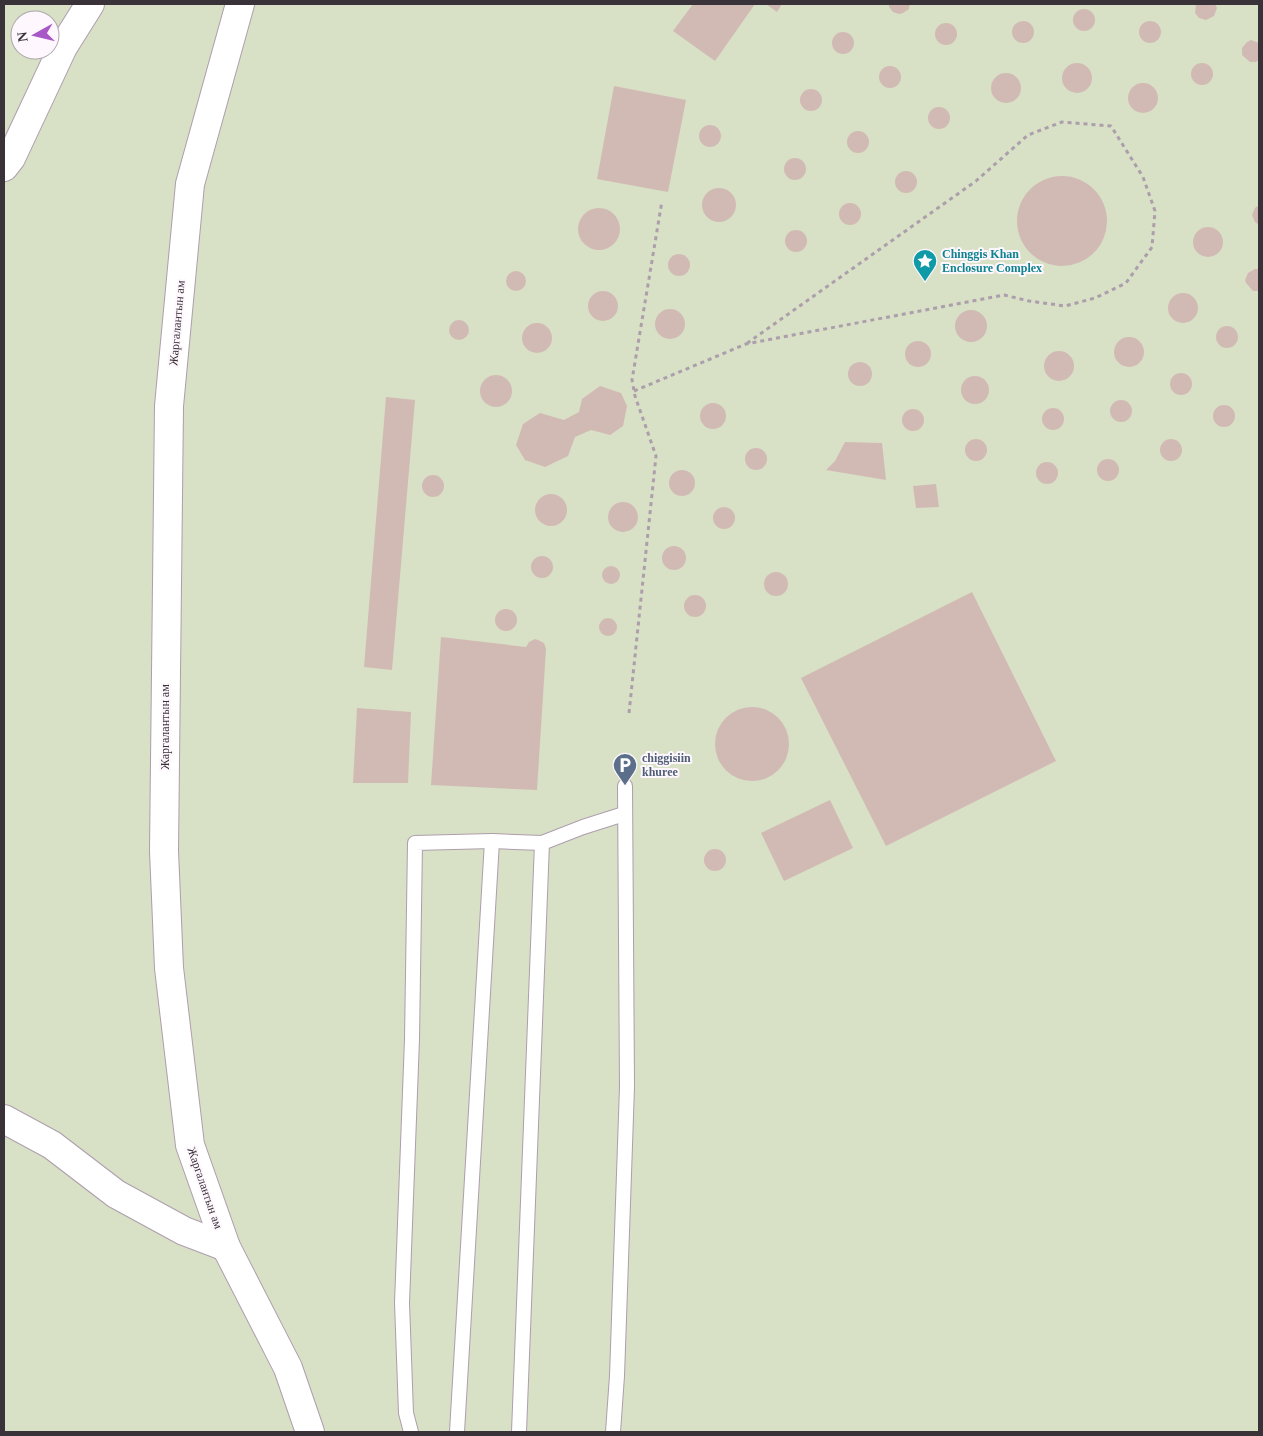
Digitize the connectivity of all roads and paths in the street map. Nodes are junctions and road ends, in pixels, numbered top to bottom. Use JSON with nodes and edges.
{"nodes":[{"id":1,"x":90,"y":4,"type":"edge"},
{"id":2,"x":240,"y":4,"type":"edge"},
{"id":3,"x":4,"y":167,"type":"edge"},
{"id":4,"x":662,"y":201,"type":"dead end"},
{"id":5,"x":746,"y":344,"type":"junction"},
{"id":6,"x":634,"y":390,"type":"junction"},
{"id":7,"x":629,"y":712,"type":"dead end"},
{"id":8,"x":625,"y":786,"type":"dead end"},
{"id":9,"x":624,"y":814,"type":"junction"},
{"id":10,"x":492,"y":841,"type":"junction"},
{"id":11,"x":542,"y":843,"type":"junction"},
{"id":12,"x":4,"y":1119,"type":"edge"},
{"id":13,"x":226,"y":1247,"type":"junction"},
{"id":14,"x":310,"y":1432,"type":"edge"},
{"id":15,"x":411,"y":1432,"type":"edge"},
{"id":16,"x":457,"y":1432,"type":"edge"},
{"id":17,"x":518,"y":1432,"type":"edge"},
{"id":18,"x":613,"y":1432,"type":"edge"}],
"edges":[{"from":1,"to":3,"type":"street"},
{"from":2,"to":13,"type":"street","name":"Жаргалантын ам"},
{"from":4,"to":6,"type":"path"},
{"from":5,"to":5,"type":"path"},
{"from":5,"to":6,"type":"path"},
{"from":6,"to":7,"type":"path"},
{"from":8,"to":9,"type":"lane"},
{"from":9,"to":11,"type":"lane"},
{"from":9,"to":18,"type":"lane"},
{"from":10,"to":11,"type":"lane"},
{"from":10,"to":15,"type":"lane"},
{"from":10,"to":16,"type":"lane"},
{"from":11,"to":17,"type":"lane"},
{"from":12,"to":13,"type":"street"},
{"from":13,"to":14,"type":"street","name":"Жаргалантын ам"}]}
